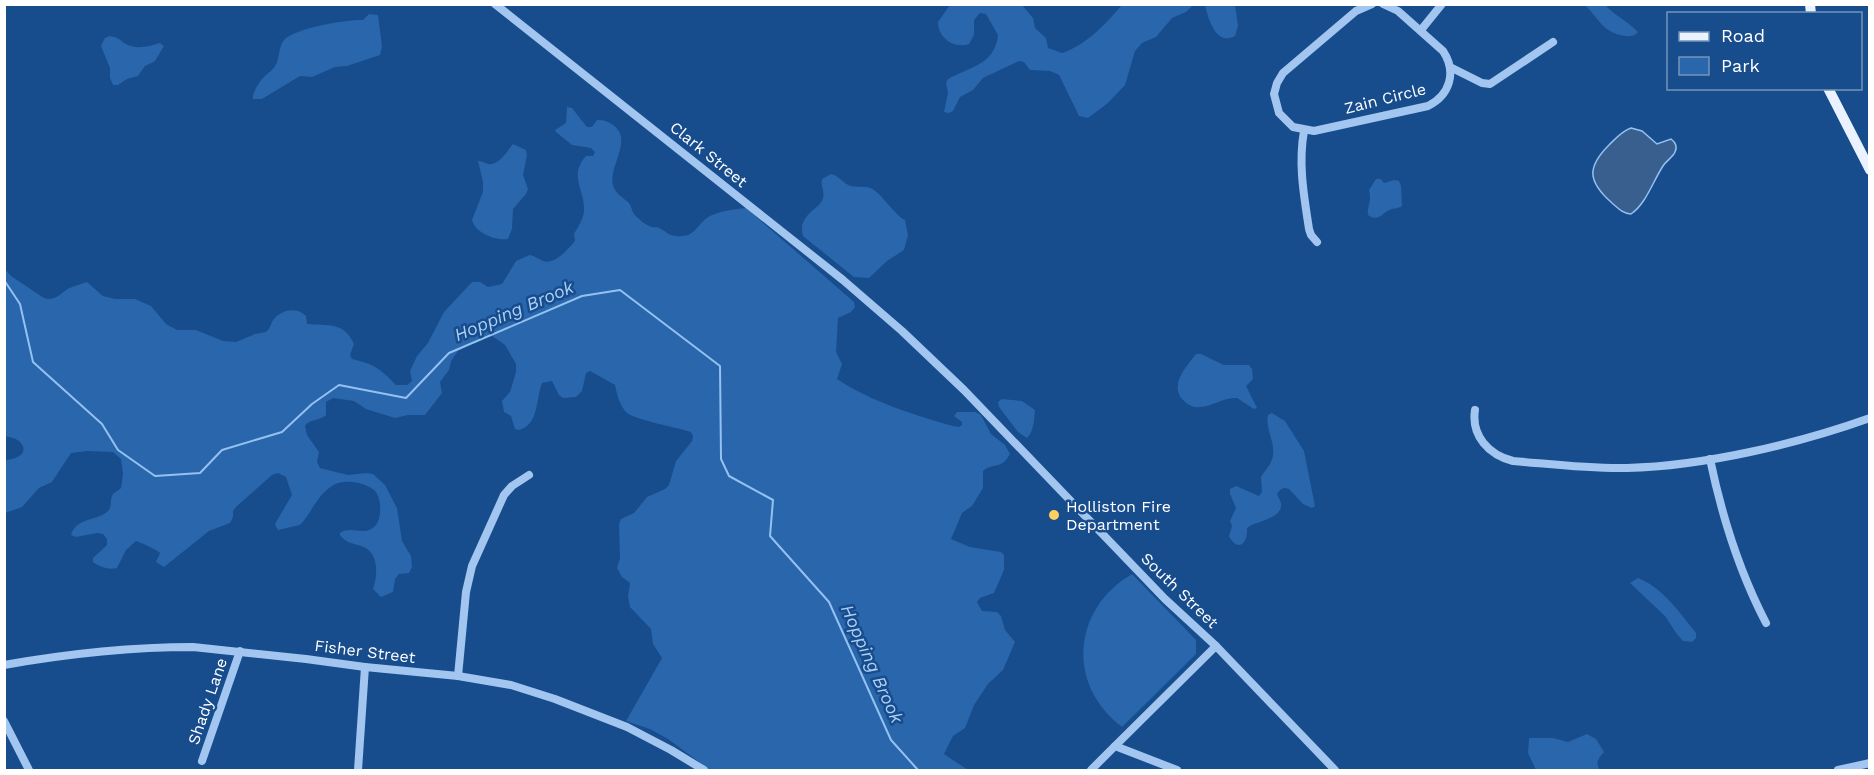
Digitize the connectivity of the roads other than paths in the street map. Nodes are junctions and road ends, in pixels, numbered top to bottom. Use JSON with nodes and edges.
{"nodes":[{"id":1,"x":495,"y":4,"type":"edge"},
{"id":2,"x":1372,"y":4,"type":"edge"},
{"id":3,"x":1383,"y":4,"type":"edge"},
{"id":4,"x":1442,"y":4,"type":"edge"},
{"id":5,"x":1421,"y":30,"type":"junction"},
{"id":6,"x":1553,"y":42,"type":"dead end"},
{"id":7,"x":1450,"y":68,"type":"junction"},
{"id":8,"x":1829,"y":90,"type":"edge"},
{"id":9,"x":1304,"y":130,"type":"junction"},
{"id":10,"x":1869,"y":170,"type":"edge"},
{"id":11,"x":1317,"y":242,"type":"dead end"},
{"id":12,"x":902,"y":331,"type":"joint"},
{"id":13,"x":1475,"y":410,"type":"dead end"},
{"id":14,"x":1869,"y":418,"type":"edge"},
{"id":15,"x":1710,"y":459,"type":"junction"},
{"id":16,"x":529,"y":475,"type":"dead end"},
{"id":17,"x":1766,"y":623,"type":"dead end"},
{"id":18,"x":1216,"y":646,"type":"junction"},
{"id":19,"x":240,"y":651,"type":"junction"},
{"id":20,"x":4,"y":665,"type":"edge"},
{"id":21,"x":366,"y":667,"type":"junction"},
{"id":22,"x":458,"y":676,"type":"junction"},
{"id":23,"x":4,"y":721,"type":"edge"},
{"id":24,"x":1115,"y":746,"type":"junction"},
{"id":25,"x":202,"y":761,"type":"dead end"},
{"id":26,"x":1869,"y":763,"type":"edge"},
{"id":27,"x":29,"y":771,"type":"edge"},
{"id":28,"x":358,"y":771,"type":"edge"},
{"id":29,"x":704,"y":771,"type":"edge"},
{"id":30,"x":1091,"y":771,"type":"edge"},
{"id":31,"x":1177,"y":771,"type":"edge"},
{"id":32,"x":1335,"y":771,"type":"edge"},
{"id":33,"x":1838,"y":771,"type":"edge"}],
"edges":[{"from":1,"to":12,"type":"street","name":"Clark Street"},
{"from":2,"to":9,"type":"street"},
{"from":3,"to":5,"type":"street"},
{"from":4,"to":5,"type":"street"},
{"from":5,"to":7,"type":"street"},
{"from":6,"to":7,"type":"street"},
{"from":7,"to":9,"type":"street","name":"Zain Circle"},
{"from":8,"to":10,"type":"main road"},
{"from":9,"to":11,"type":"street"},
{"from":12,"to":18,"type":"street","name":"South Street"},
{"from":13,"to":15,"type":"street"},
{"from":14,"to":15,"type":"street"},
{"from":15,"to":17,"type":"street"},
{"from":16,"to":22,"type":"street"},
{"from":18,"to":24,"type":"street"},
{"from":18,"to":32,"type":"street","name":"South Street"},
{"from":19,"to":20,"type":"street","name":"Fisher Street"},
{"from":19,"to":21,"type":"street","name":"Fisher Street"},
{"from":19,"to":25,"type":"street","name":"Shady Lane"},
{"from":21,"to":22,"type":"street","name":"Fisher Street"},
{"from":21,"to":28,"type":"street"},
{"from":22,"to":29,"type":"street","name":"Fisher Street"},
{"from":23,"to":27,"type":"street"},
{"from":24,"to":30,"type":"street"},
{"from":24,"to":31,"type":"street"},
{"from":26,"to":33,"type":"street"}]}
